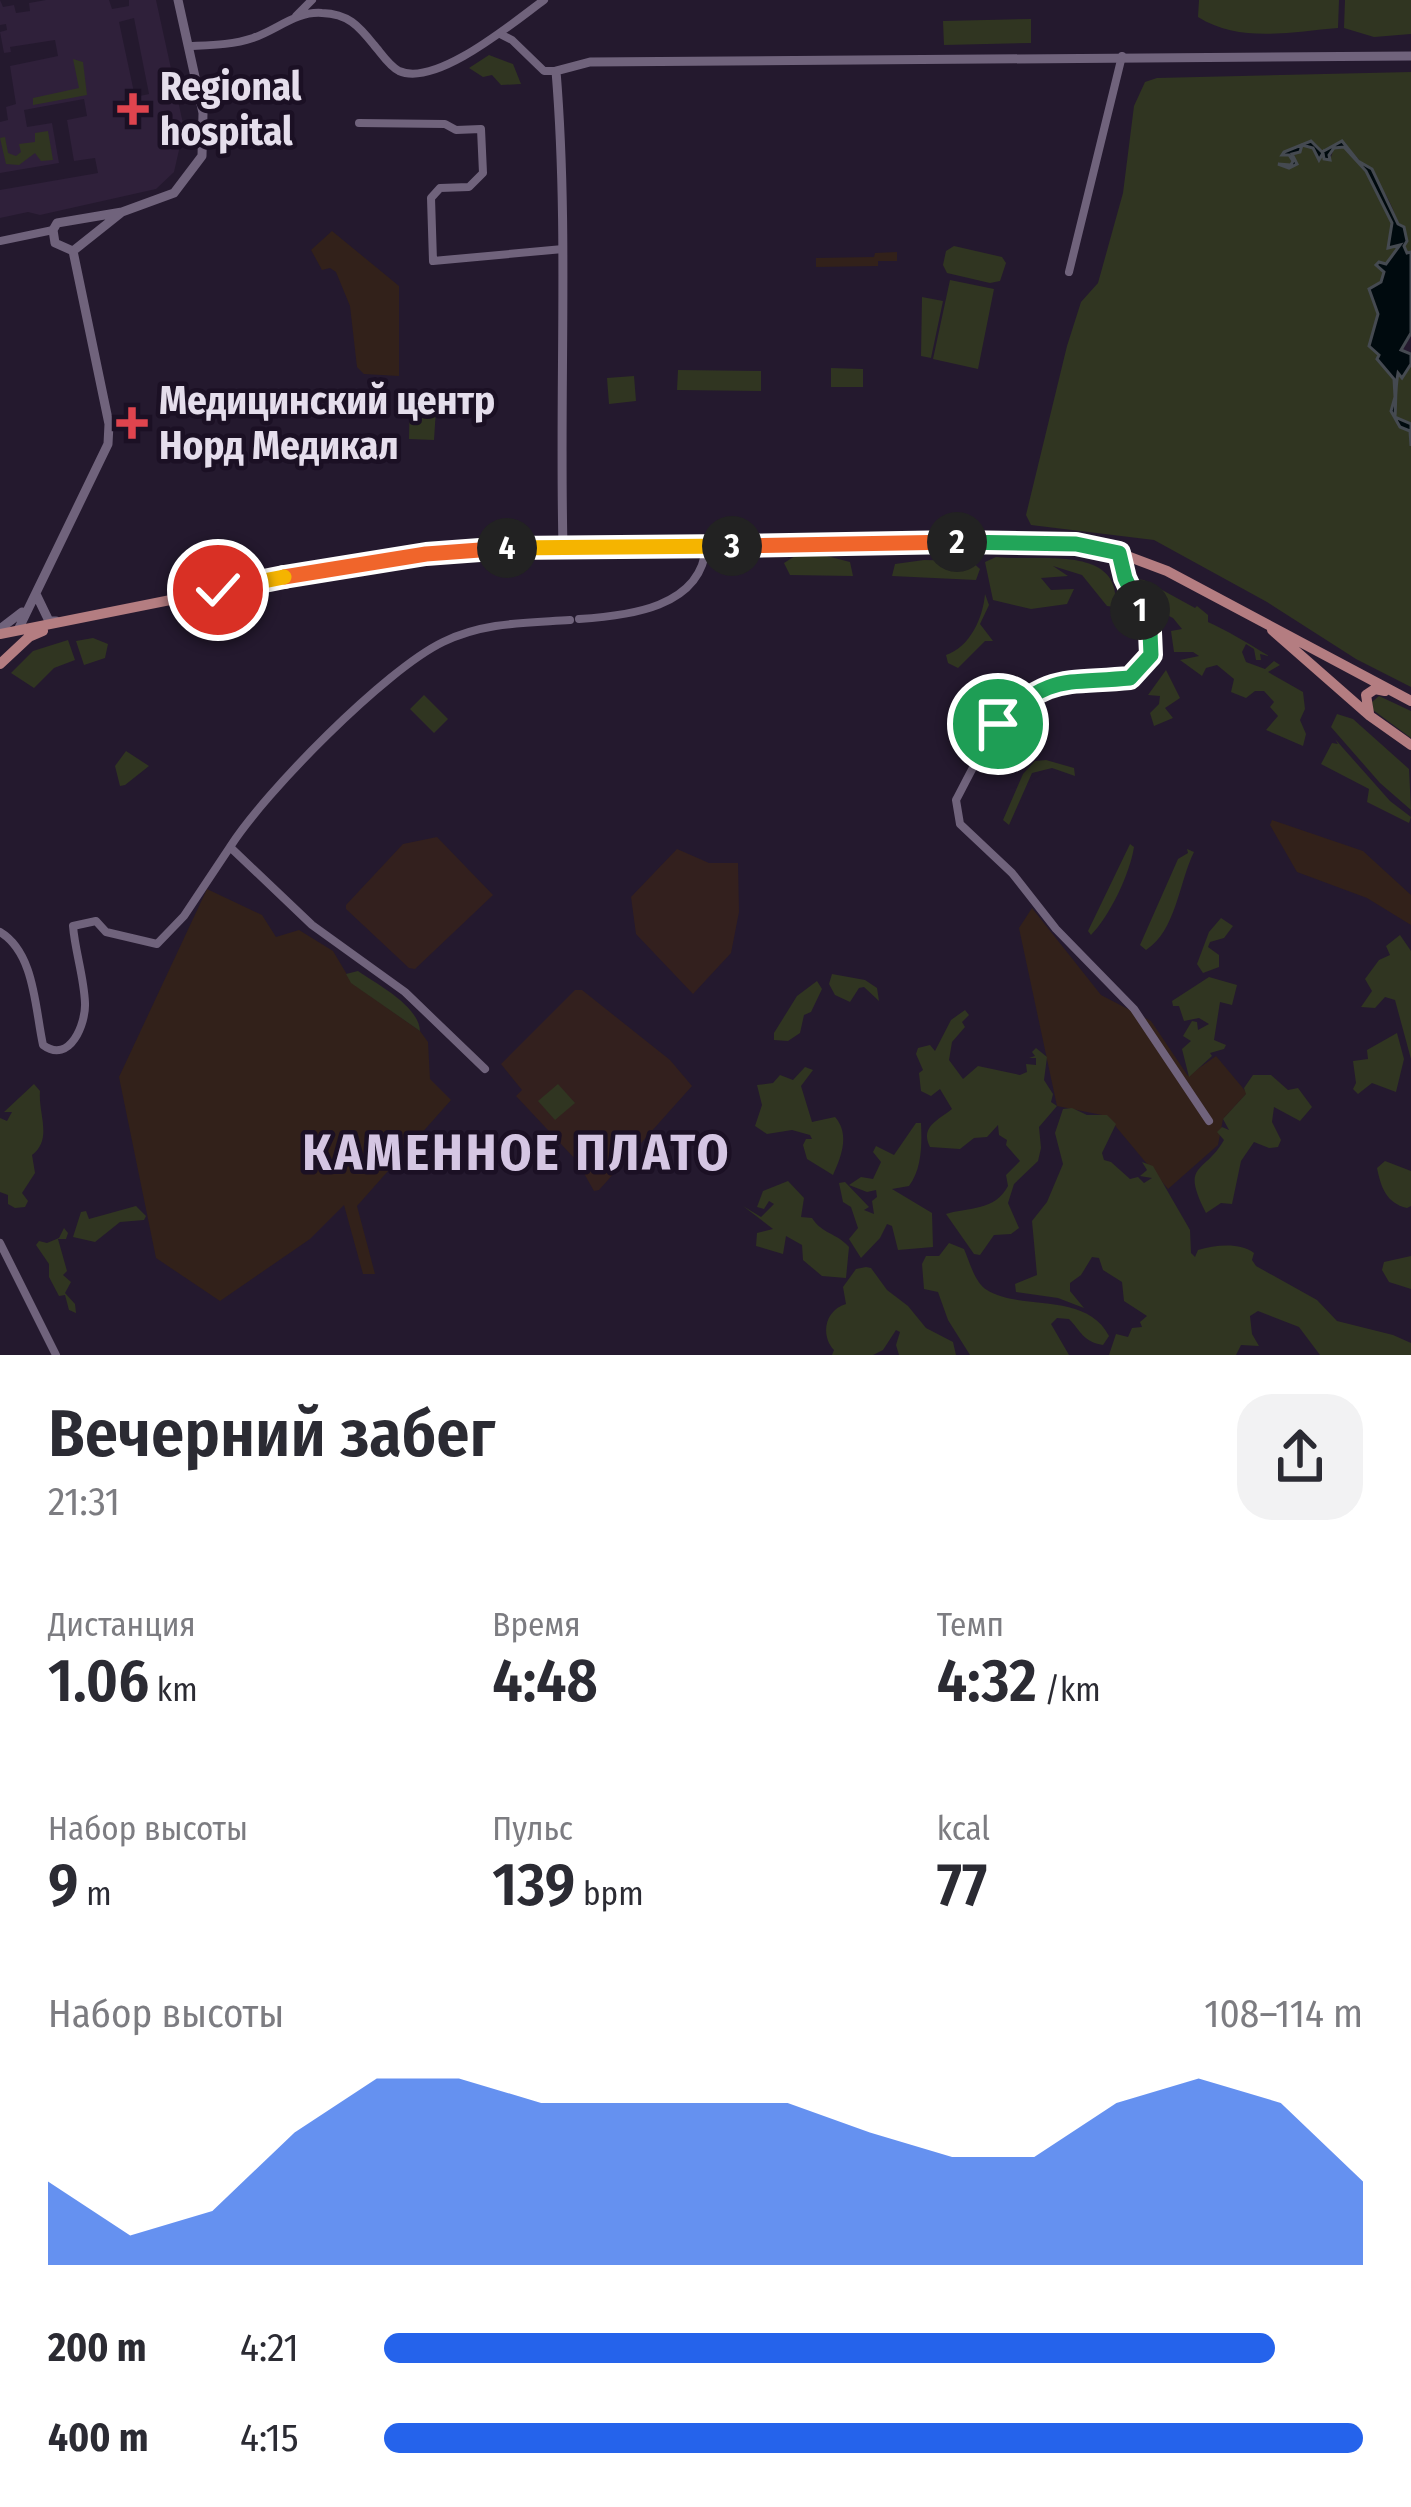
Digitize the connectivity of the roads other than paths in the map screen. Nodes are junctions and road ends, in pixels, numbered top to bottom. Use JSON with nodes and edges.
{"nodes":[{"id":1,"x":178,"y":0,"type":"edge"},
{"id":2,"x":312,"y":0,"type":"edge"},
{"id":3,"x":544,"y":0,"type":"edge"},
{"id":4,"x":296,"y":17,"type":"junction"},
{"id":5,"x":504,"y":33,"type":"junction"},
{"id":6,"x":189,"y":46,"type":"junction"},
{"id":7,"x":1122,"y":56,"type":"junction"},
{"id":8,"x":1411,"y":56,"type":"edge"},
{"id":9,"x":556,"y":71,"type":"junction"},
{"id":10,"x":359,"y":123,"type":"dead end"},
{"id":11,"x":122,"y":212,"type":"junction"},
{"id":12,"x":68,"y":218,"type":"junction"},
{"id":13,"x":53,"y":230,"type":"junction"},
{"id":14,"x":0,"y":241,"type":"edge"},
{"id":15,"x":83,"y":243,"type":"junction"},
{"id":16,"x":562,"y":249,"type":"junction"},
{"id":17,"x":73,"y":251,"type":"junction"},
{"id":18,"x":1069,"y":272,"type":"dead end"},
{"id":19,"x":563,"y":546,"type":"junction"},
{"id":20,"x":706,"y":546,"type":"junction"},
{"id":21,"x":1119,"y":553,"type":"junction"},
{"id":22,"x":36,"y":594,"type":"junction"},
{"id":23,"x":69,"y":622,"type":"junction"},
{"id":24,"x":1270,"y":628,"type":"junction"},
{"id":25,"x":18,"y":630,"type":"junction"},
{"id":26,"x":0,"y":631,"type":"edge"},
{"id":27,"x":0,"y":663,"type":"edge"},
{"id":28,"x":1406,"y":699,"type":"edge"},
{"id":29,"x":1370,"y":716,"type":"junction"},
{"id":30,"x":1411,"y":745,"type":"edge"},
{"id":31,"x":230,"y":847,"type":"junction"},
{"id":32,"x":0,"y":932,"type":"edge"},
{"id":33,"x":485,"y":1069,"type":"dead end"},
{"id":34,"x":1209,"y":1121,"type":"dead end"},
{"id":35,"x":0,"y":1243,"type":"edge"},
{"id":36,"x":56,"y":1355,"type":"edge"}],
"edges":[{"from":1,"to":6,"type":"street"},
{"from":2,"to":4,"type":"street"},
{"from":3,"to":5,"type":"street"},
{"from":4,"to":5,"type":"street"},
{"from":4,"to":6,"type":"street"},
{"from":5,"to":9,"type":"street"},
{"from":6,"to":11,"type":"street"},
{"from":7,"to":8,"type":"street"},
{"from":7,"to":9,"type":"street"},
{"from":7,"to":18,"type":"street"},
{"from":9,"to":16,"type":"street"},
{"from":10,"to":16,"type":"street"},
{"from":11,"to":12,"type":"street"},
{"from":11,"to":15,"type":"street"},
{"from":12,"to":13,"type":"street"},
{"from":12,"to":15,"type":"street"},
{"from":13,"to":14,"type":"street"},
{"from":13,"to":17,"type":"street"},
{"from":15,"to":17,"type":"street"},
{"from":16,"to":19,"type":"street"},
{"from":17,"to":22,"type":"street"},
{"from":19,"to":20,"type":"main road"},
{"from":19,"to":23,"type":"main road"},
{"from":20,"to":21,"type":"main road"},
{"from":20,"to":31,"type":"street"},
{"from":21,"to":24,"type":"main road"},
{"from":21,"to":34,"type":"street"},
{"from":22,"to":23,"type":"street"},
{"from":22,"to":25,"type":"street"},
{"from":22,"to":26,"type":"street"},
{"from":23,"to":25,"type":"main road"},
{"from":23,"to":27,"type":"main road"},
{"from":24,"to":28,"type":"main road"},
{"from":24,"to":29,"type":"main road"},
{"from":25,"to":26,"type":"main road"},
{"from":25,"to":27,"type":"main road"},
{"from":28,"to":29,"type":"main road"},
{"from":29,"to":30,"type":"main road"},
{"from":31,"to":32,"type":"street"},
{"from":31,"to":33,"type":"street"},
{"from":35,"to":36,"type":"street"}]}
